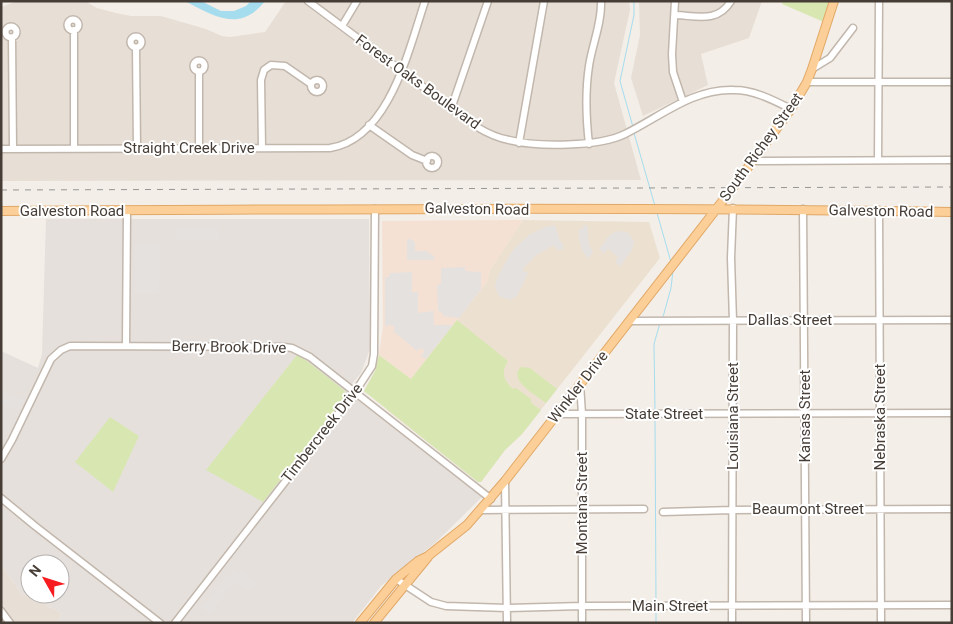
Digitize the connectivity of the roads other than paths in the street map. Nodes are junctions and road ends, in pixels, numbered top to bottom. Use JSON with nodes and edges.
{"nodes":[{"id":1,"x":308,"y":1,"type":"edge"},
{"id":2,"x":357,"y":1,"type":"edge"},
{"id":3,"x":425,"y":1,"type":"edge"},
{"id":4,"x":488,"y":1,"type":"edge"},
{"id":5,"x":544,"y":1,"type":"edge"},
{"id":6,"x":601,"y":1,"type":"edge"},
{"id":7,"x":675,"y":1,"type":"edge"},
{"id":8,"x":731,"y":1,"type":"edge"},
{"id":9,"x":834,"y":1,"type":"edge"},
{"id":10,"x":879,"y":1,"type":"edge"},
{"id":11,"x":676,"y":15,"type":"junction"},
{"id":12,"x":342,"y":26,"type":"junction"},
{"id":13,"x":853,"y":28,"type":"dead end"},
{"id":14,"x":74,"y":30,"type":"dead end"},
{"id":15,"x":12,"y":38,"type":"dead end"},
{"id":16,"x":136,"y":48,"type":"dead end"},
{"id":17,"x":812,"y":69,"type":"junction"},
{"id":18,"x":199,"y":72,"type":"dead end"},
{"id":19,"x":401,"y":72,"type":"junction"},
{"id":20,"x":807,"y":82,"type":"junction"},
{"id":21,"x":879,"y":82,"type":"junction"},
{"id":22,"x":952,"y":82,"type":"edge"},
{"id":23,"x":311,"y":84,"type":"dead end"},
{"id":24,"x":683,"y":102,"type":"junction"},
{"id":25,"x":451,"y":109,"type":"junction"},
{"id":26,"x":791,"y":109,"type":"junction"},
{"id":27,"x":369,"y":125,"type":"junction"},
{"id":28,"x":519,"y":143,"type":"junction"},
{"id":29,"x":588,"y":144,"type":"junction"},
{"id":30,"x":137,"y":148,"type":"junction"},
{"id":31,"x":262,"y":148,"type":"junction"},
{"id":32,"x":1,"y":149,"type":"edge"},
{"id":33,"x":13,"y":149,"type":"junction"},
{"id":34,"x":74,"y":149,"type":"junction"},
{"id":35,"x":199,"y":149,"type":"junction"},
{"id":36,"x":753,"y":160,"type":"junction"},
{"id":37,"x":878,"y":160,"type":"junction"},
{"id":38,"x":952,"y":160,"type":"edge"},
{"id":39,"x":426,"y":161,"type":"dead end"},
{"id":40,"x":717,"y":208,"type":"junction"},
{"id":41,"x":733,"y":208,"type":"junction"},
{"id":42,"x":375,"y":209,"type":"junction"},
{"id":43,"x":803,"y":210,"type":"junction"},
{"id":44,"x":879,"y":210,"type":"junction"},
{"id":45,"x":1,"y":211,"type":"edge"},
{"id":46,"x":127,"y":211,"type":"junction"},
{"id":47,"x":952,"y":212,"type":"edge"},
{"id":48,"x":804,"y":320,"type":"junction"},
{"id":49,"x":880,"y":320,"type":"junction"},
{"id":50,"x":952,"y":320,"type":"edge"},
{"id":51,"x":629,"y":321,"type":"junction"},
{"id":52,"x":733,"y":321,"type":"junction"},
{"id":53,"x":126,"y":345,"type":"junction"},
{"id":54,"x":580,"y":384,"type":"junction"},
{"id":55,"x":355,"y":392,"type":"junction"},
{"id":56,"x":804,"y":413,"type":"junction"},
{"id":57,"x":880,"y":413,"type":"junction"},
{"id":58,"x":952,"y":413,"type":"edge"},
{"id":59,"x":556,"y":414,"type":"junction"},
{"id":60,"x":582,"y":414,"type":"junction"},
{"id":61,"x":733,"y":414,"type":"junction"},
{"id":62,"x":1,"y":459,"type":"edge"},
{"id":63,"x":505,"y":481,"type":"junction"},
{"id":64,"x":1,"y":498,"type":"edge"},
{"id":65,"x":491,"y":498,"type":"junction"},
{"id":66,"x":644,"y":509,"type":"dead end"},
{"id":67,"x":805,"y":509,"type":"junction"},
{"id":68,"x":880,"y":509,"type":"junction"},
{"id":69,"x":952,"y":509,"type":"edge"},
{"id":70,"x":481,"y":510,"type":"junction"},
{"id":71,"x":506,"y":510,"type":"junction"},
{"id":72,"x":582,"y":510,"type":"junction"},
{"id":73,"x":732,"y":510,"type":"junction"},
{"id":74,"x":663,"y":512,"type":"dead end"},
{"id":75,"x":428,"y":556,"type":"junction"},
{"id":76,"x":396,"y":579,"type":"junction"},
{"id":77,"x":403,"y":585,"type":"junction"},
{"id":78,"x":881,"y":605,"type":"junction"},
{"id":79,"x":952,"y":605,"type":"edge"},
{"id":80,"x":582,"y":606,"type":"junction"},
{"id":81,"x":732,"y":606,"type":"junction"},
{"id":82,"x":806,"y":606,"type":"junction"},
{"id":83,"x":507,"y":608,"type":"junction"},
{"id":84,"x":1,"y":611,"type":"edge"},
{"id":85,"x":10,"y":623,"type":"edge"},
{"id":86,"x":160,"y":623,"type":"edge"},
{"id":87,"x":175,"y":623,"type":"edge"},
{"id":88,"x":360,"y":623,"type":"edge"},
{"id":89,"x":374,"y":623,"type":"edge"},
{"id":90,"x":507,"y":623,"type":"edge"},
{"id":91,"x":582,"y":623,"type":"edge"},
{"id":92,"x":732,"y":623,"type":"edge"},
{"id":93,"x":806,"y":623,"type":"edge"},
{"id":94,"x":881,"y":623,"type":"edge"}],
"edges":[{"from":1,"to":12,"type":"street","name":"Forest Oaks Boulevard"},
{"from":2,"to":12,"type":"street"},
{"from":3,"to":19,"type":"street","name":"Straight Creek Drive"},
{"from":4,"to":25,"type":"street"},
{"from":5,"to":28,"type":"street"},
{"from":6,"to":29,"type":"street"},
{"from":7,"to":11,"type":"street"},
{"from":8,"to":11,"type":"street"},
{"from":9,"to":17,"type":"main road","name":"South Richey Street"},
{"from":10,"to":21,"type":"street"},
{"from":11,"to":24,"type":"street"},
{"from":12,"to":19,"type":"street","name":"Forest Oaks Boulevard"},
{"from":13,"to":17,"type":"street"},
{"from":14,"to":34,"type":"street"},
{"from":15,"to":33,"type":"street"},
{"from":16,"to":30,"type":"street"},
{"from":17,"to":20,"type":"main road","name":"South Richey Street"},
{"from":18,"to":35,"type":"street"},
{"from":19,"to":25,"type":"street","name":"Forest Oaks Boulevard"},
{"from":19,"to":27,"type":"street","name":"Straight Creek Drive"},
{"from":20,"to":21,"type":"street"},
{"from":20,"to":26,"type":"main road","name":"South Richey Street"},
{"from":21,"to":22,"type":"street"},
{"from":21,"to":37,"type":"street"},
{"from":23,"to":31,"type":"street"},
{"from":24,"to":26,"type":"street","name":"Forest Oaks Boulevard"},
{"from":24,"to":29,"type":"street","name":"Forest Oaks Boulevard"},
{"from":25,"to":28,"type":"street","name":"Forest Oaks Boulevard"},
{"from":26,"to":36,"type":"main road","name":"South Richey Street"},
{"from":27,"to":31,"type":"street","name":"Straight Creek Drive"},
{"from":27,"to":39,"type":"street"},
{"from":28,"to":29,"type":"street","name":"Forest Oaks Boulevard"},
{"from":30,"to":34,"type":"street","name":"Straight Creek Drive"},
{"from":30,"to":35,"type":"street","name":"Straight Creek Drive"},
{"from":31,"to":35,"type":"street","name":"Straight Creek Drive"},
{"from":32,"to":33,"type":"street","name":"Straight Creek Drive"},
{"from":33,"to":34,"type":"street","name":"Straight Creek Drive"},
{"from":36,"to":37,"type":"street"},
{"from":36,"to":40,"type":"main road","name":"South Richey Street"},
{"from":37,"to":38,"type":"street"},
{"from":40,"to":41,"type":"main road","name":"Galveston Road"},
{"from":40,"to":42,"type":"main road","name":"Galveston Road"},
{"from":40,"to":51,"type":"main road","name":"Winkler Drive"},
{"from":41,"to":43,"type":"main road","name":"Galveston Road"},
{"from":41,"to":52,"type":"street","name":"Louisiana Street"},
{"from":42,"to":46,"type":"main road","name":"Galveston Road"},
{"from":42,"to":55,"type":"street","name":"Timbercreek Drive"},
{"from":43,"to":44,"type":"main road","name":"Galveston Road"},
{"from":43,"to":48,"type":"street","name":"Kansas Street"},
{"from":44,"to":47,"type":"main road","name":"Galveston Road"},
{"from":44,"to":49,"type":"street","name":"Nebraska Street"},
{"from":45,"to":46,"type":"main road","name":"Galveston Road"},
{"from":46,"to":53,"type":"street"},
{"from":48,"to":49,"type":"street","name":"Dallas Street"},
{"from":48,"to":52,"type":"street","name":"Dallas Street"},
{"from":48,"to":56,"type":"street","name":"Kansas Street"},
{"from":49,"to":50,"type":"street","name":"Dallas Street"},
{"from":49,"to":57,"type":"street","name":"Nebraska Street"},
{"from":51,"to":52,"type":"street","name":"Dallas Street"},
{"from":51,"to":54,"type":"main road","name":"Winkler Drive"},
{"from":52,"to":61,"type":"street","name":"Louisiana Street"},
{"from":53,"to":55,"type":"street","name":"Berry Brook Drive"},
{"from":53,"to":62,"type":"street","name":"Berry Brook Drive"},
{"from":54,"to":59,"type":"main road","name":"Winkler Drive"},
{"from":54,"to":60,"type":"street","name":"Montana Street"},
{"from":55,"to":65,"type":"street","name":"Berry Brook Drive"},
{"from":55,"to":87,"type":"street","name":"Timbercreek Drive"},
{"from":56,"to":57,"type":"street","name":"State Street"},
{"from":56,"to":61,"type":"street","name":"State Street"},
{"from":56,"to":67,"type":"street","name":"Kansas Street"},
{"from":57,"to":58,"type":"street","name":"State Street"},
{"from":57,"to":68,"type":"street","name":"Nebraska Street"},
{"from":59,"to":60,"type":"street","name":"State Street"},
{"from":59,"to":63,"type":"main road","name":"Winkler Drive"},
{"from":60,"to":61,"type":"street","name":"State Street"},
{"from":60,"to":72,"type":"street","name":"Montana Street"},
{"from":61,"to":73,"type":"street","name":"Louisiana Street"},
{"from":63,"to":65,"type":"main road","name":"Winkler Drive"},
{"from":63,"to":71,"type":"street"},
{"from":64,"to":86,"type":"street"},
{"from":65,"to":70,"type":"main road","name":"Winkler Drive"},
{"from":66,"to":72,"type":"street"},
{"from":67,"to":68,"type":"street","name":"Beaumont Street"},
{"from":67,"to":73,"type":"street","name":"Beaumont Street"},
{"from":67,"to":82,"type":"street","name":"Kansas Street"},
{"from":68,"to":69,"type":"street","name":"Beaumont Street"},
{"from":68,"to":78,"type":"street","name":"Nebraska Street"},
{"from":70,"to":71,"type":"street"},
{"from":70,"to":75,"type":"main road","name":"Winkler Drive"},
{"from":71,"to":72,"type":"street"},
{"from":71,"to":83,"type":"street"},
{"from":72,"to":80,"type":"street","name":"Montana Street"},
{"from":73,"to":74,"type":"street","name":"Beaumont Street"},
{"from":73,"to":81,"type":"street","name":"Louisiana Street"},
{"from":75,"to":76,"type":"main road","name":"Winkler Drive"},
{"from":75,"to":77,"type":"main road","name":"Winkler Drive"},
{"from":76,"to":77,"type":"street","name":"Main Street"},
{"from":76,"to":88,"type":"main road","name":"Winkler Drive"},
{"from":77,"to":83,"type":"street","name":"Main Street"},
{"from":77,"to":89,"type":"main road","name":"Winkler Drive"},
{"from":78,"to":79,"type":"street","name":"Main Street"},
{"from":78,"to":82,"type":"street","name":"Main Street"},
{"from":78,"to":94,"type":"street","name":"Nebraska Street"},
{"from":80,"to":81,"type":"street","name":"Main Street"},
{"from":80,"to":83,"type":"street","name":"Main Street"},
{"from":80,"to":91,"type":"street","name":"Montana Street"},
{"from":81,"to":82,"type":"street","name":"Main Street"},
{"from":81,"to":92,"type":"street","name":"Louisiana Street"},
{"from":82,"to":93,"type":"street","name":"Kansas Street"},
{"from":83,"to":90,"type":"street"},
{"from":84,"to":85,"type":"street"}]}
